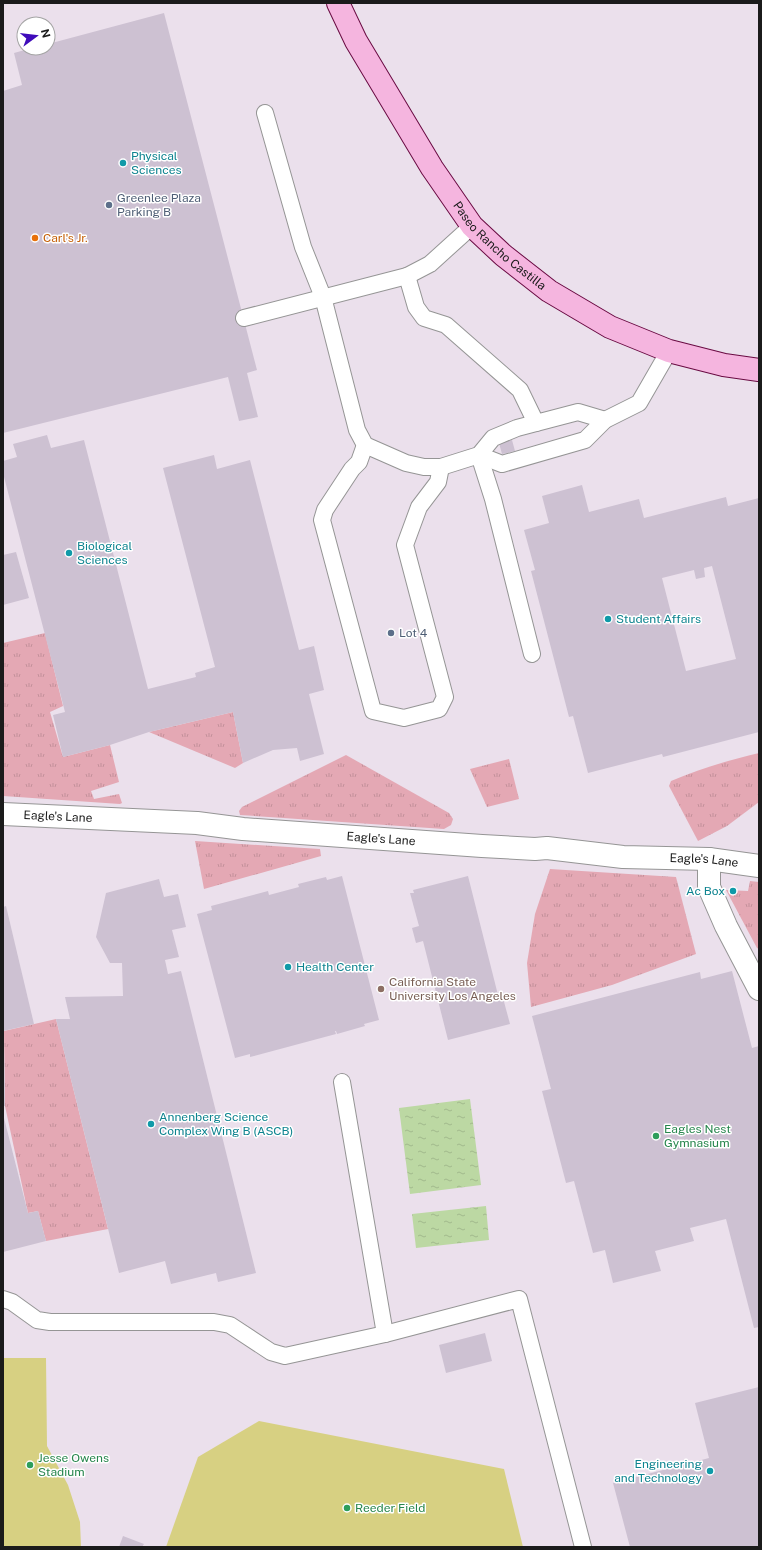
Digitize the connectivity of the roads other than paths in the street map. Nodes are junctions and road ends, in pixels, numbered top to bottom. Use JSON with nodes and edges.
{"nodes":[{"id":1,"x":338,"y":3,"type":"edge"},
{"id":2,"x":265,"y":112,"type":"dead end"},
{"id":3,"x":472,"y":226,"type":"junction"},
{"id":4,"x":407,"y":276,"type":"junction"},
{"id":5,"x":323,"y":297,"type":"junction"},
{"id":6,"x":244,"y":318,"type":"dead end"},
{"id":7,"x":669,"y":351,"type":"junction"},
{"id":8,"x":759,"y":370,"type":"edge"},
{"id":9,"x":604,"y":420,"type":"junction"},
{"id":10,"x":536,"y":422,"type":"junction"},
{"id":11,"x":366,"y":445,"type":"junction"},
{"id":12,"x":479,"y":455,"type":"junction"},
{"id":13,"x":441,"y":466,"type":"junction"},
{"id":14,"x":532,"y":654,"type":"dead end"},
{"id":15,"x":3,"y":814,"type":"edge"},
{"id":16,"x":710,"y":859,"type":"junction"},
{"id":17,"x":759,"y":866,"type":"edge"},
{"id":18,"x":759,"y":989,"type":"edge"},
{"id":19,"x":342,"y":1082,"type":"dead end"},
{"id":20,"x":3,"y":1299,"type":"edge"},
{"id":21,"x":385,"y":1334,"type":"junction"},
{"id":22,"x":583,"y":1547,"type":"edge"}],
"edges":[{"from":1,"to":3,"type":"street","name":"Paseo Rancho Castilla"},
{"from":2,"to":5,"type":"lane"},
{"from":3,"to":4,"type":"lane"},
{"from":3,"to":7,"type":"street","name":"Paseo Rancho Castilla"},
{"from":4,"to":5,"type":"lane"},
{"from":4,"to":10,"type":"lane"},
{"from":5,"to":6,"type":"lane"},
{"from":5,"to":11,"type":"lane"},
{"from":7,"to":8,"type":"street","name":"Paseo Rancho Castilla"},
{"from":7,"to":9,"type":"lane"},
{"from":9,"to":10,"type":"lane"},
{"from":9,"to":12,"type":"lane"},
{"from":10,"to":12,"type":"lane"},
{"from":11,"to":13,"type":"lane"},
{"from":11,"to":13,"type":"lane"},
{"from":12,"to":13,"type":"lane"},
{"from":12,"to":14,"type":"lane"},
{"from":15,"to":16,"type":"street","name":"Eagle's Lane"},
{"from":16,"to":17,"type":"street","name":"Eagle's Lane"},
{"from":16,"to":18,"type":"street"},
{"from":19,"to":21,"type":"lane"},
{"from":20,"to":21,"type":"lane"},
{"from":21,"to":22,"type":"lane"}]}
